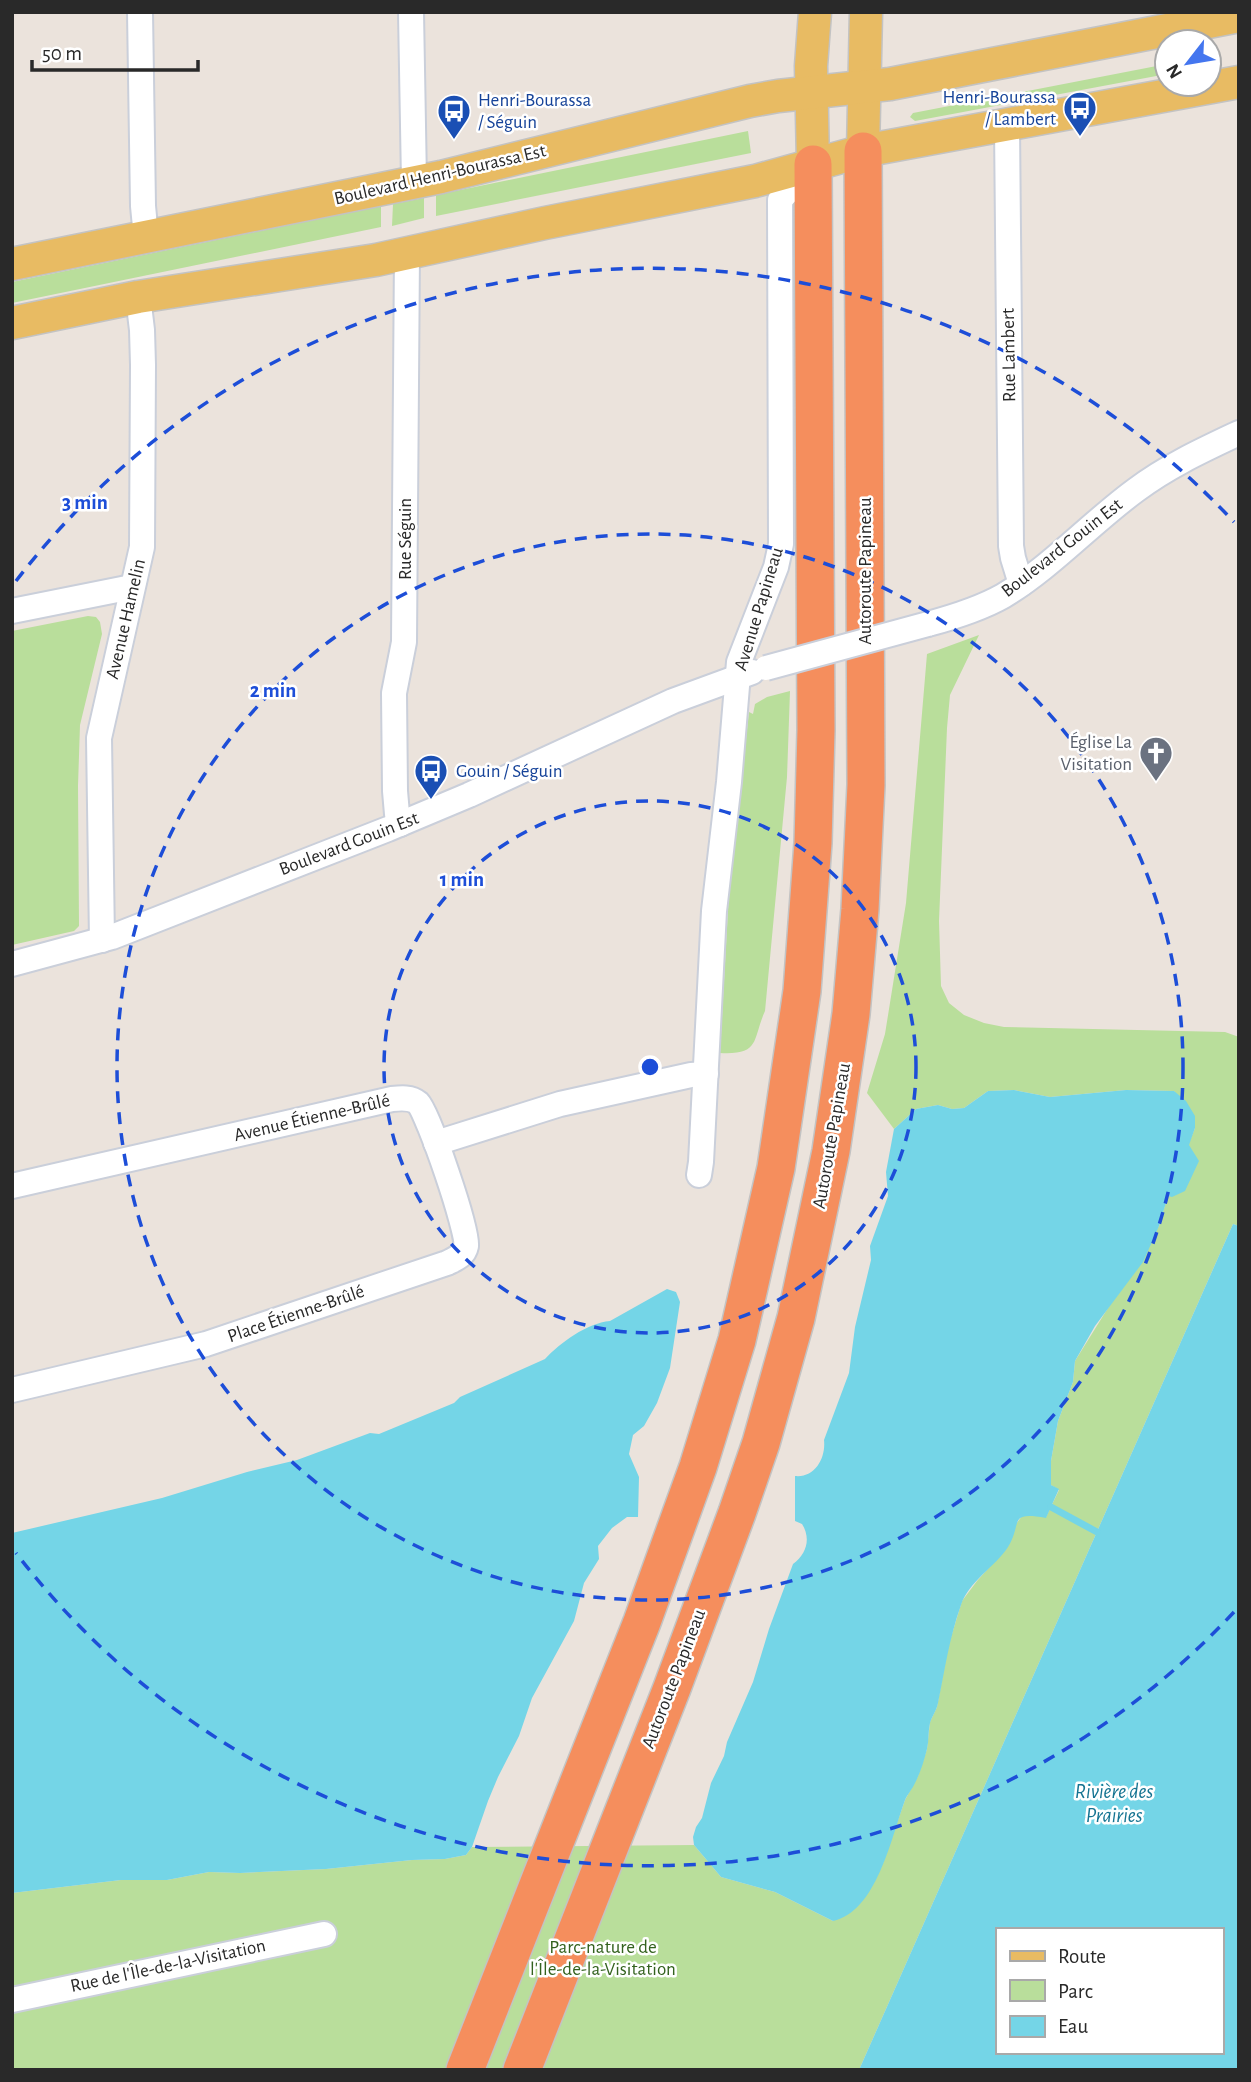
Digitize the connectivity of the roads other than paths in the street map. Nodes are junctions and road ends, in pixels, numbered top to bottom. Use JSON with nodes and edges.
{"nodes":[{"id":1,"x":140,"y":12,"type":"edge"},
{"id":2,"x":411,"y":12,"type":"edge"},
{"id":3,"x":815,"y":12,"type":"edge"},
{"id":4,"x":866,"y":12,"type":"edge"},
{"id":5,"x":1239,"y":16,"type":"edge"},
{"id":6,"x":1239,"y":82,"type":"edge"},
{"id":7,"x":864,"y":87,"type":"junction"},
{"id":8,"x":812,"y":92,"type":"junction"},
{"id":9,"x":1007,"y":126,"type":"junction"},
{"id":10,"x":863,"y":151,"type":"junction"},
{"id":11,"x":813,"y":164,"type":"junction"},
{"id":12,"x":414,"y":182,"type":"junction"},
{"id":13,"x":146,"y":237,"type":"junction"},
{"id":14,"x":407,"y":252,"type":"junction"},
{"id":15,"x":12,"y":264,"type":"edge"},
{"id":16,"x":138,"y":297,"type":"junction"},
{"id":17,"x":12,"y":323,"type":"edge"},
{"id":18,"x":1239,"y":433,"type":"edge"},
{"id":19,"x":1021,"y":584,"type":"junction"},
{"id":20,"x":132,"y":587,"type":"junction"},
{"id":21,"x":12,"y":611,"type":"edge"},
{"id":22,"x":738,"y":677,"type":"junction"},
{"id":23,"x":400,"y":824,"type":"junction"},
{"id":24,"x":102,"y":940,"type":"junction"},
{"id":25,"x":12,"y":964,"type":"edge"},
{"id":26,"x":706,"y":1074,"type":"junction"},
{"id":27,"x":436,"y":1143,"type":"junction"},
{"id":28,"x":699,"y":1175,"type":"dead end"},
{"id":29,"x":12,"y":1186,"type":"edge"},
{"id":30,"x":12,"y":1390,"type":"edge"},
{"id":31,"x":324,"y":1934,"type":"dead end"},
{"id":32,"x":12,"y":2000,"type":"edge"},
{"id":33,"x":465,"y":2070,"type":"edge"},
{"id":34,"x":522,"y":2070,"type":"edge"}],
"edges":[{"from":1,"to":13,"type":"street"},
{"from":2,"to":12,"type":"street"},
{"from":3,"to":8,"type":"main road"},
{"from":4,"to":7,"type":"main road"},
{"from":5,"to":7,"type":"main road","name":"Boulevard Henri-Bourassa Est"},
{"from":6,"to":9,"type":"main road"},
{"from":7,"to":8,"type":"main road","name":"Boulevard Henri-Bourassa Est"},
{"from":7,"to":10,"type":"main road"},
{"from":8,"to":11,"type":"main road"},
{"from":8,"to":12,"type":"main road","name":"Boulevard Henri-Bourassa Est"},
{"from":9,"to":10,"type":"main road"},
{"from":9,"to":19,"type":"street","name":"Rue Lambert"},
{"from":10,"to":11,"type":"main road"},
{"from":10,"to":34,"type":"highway","name":"Autoroute Papineau"},
{"from":11,"to":14,"type":"main road"},
{"from":11,"to":22,"type":"street","name":"Avenue Papineau"},
{"from":11,"to":33,"type":"highway"},
{"from":12,"to":13,"type":"main road","name":"Boulevard Henri-Bourassa Est"},
{"from":13,"to":15,"type":"main road","name":"Boulevard Henri-Bourassa Est"},
{"from":14,"to":16,"type":"main road"},
{"from":14,"to":23,"type":"street","name":"Rue Séguin"},
{"from":16,"to":17,"type":"main road"},
{"from":16,"to":20,"type":"street","name":"Avenue Hamelin"},
{"from":18,"to":19,"type":"street","name":"Boulevard Gouin Est"},
{"from":19,"to":22,"type":"street","name":"Boulevard Gouin Est","bridge":true},
{"from":20,"to":21,"type":"street"},
{"from":20,"to":24,"type":"street","name":"Avenue Hamelin"},
{"from":22,"to":23,"type":"street","name":"Boulevard Gouin Est"},
{"from":22,"to":26,"type":"street","name":"Avenue Papineau"},
{"from":23,"to":24,"type":"street","name":"Boulevard Gouin Est"},
{"from":24,"to":25,"type":"street","name":"Boulevard Gouin Est"},
{"from":26,"to":27,"type":"street"},
{"from":26,"to":28,"type":"street","name":"Avenue Papineau"},
{"from":27,"to":29,"type":"street","name":"Avenue Étienne-Brûlé"},
{"from":27,"to":30,"type":"street","name":"Place Étienne-Brûlé"},
{"from":31,"to":32,"type":"street","name":"Rue de l'Île-de-la-Visitation"}]}
